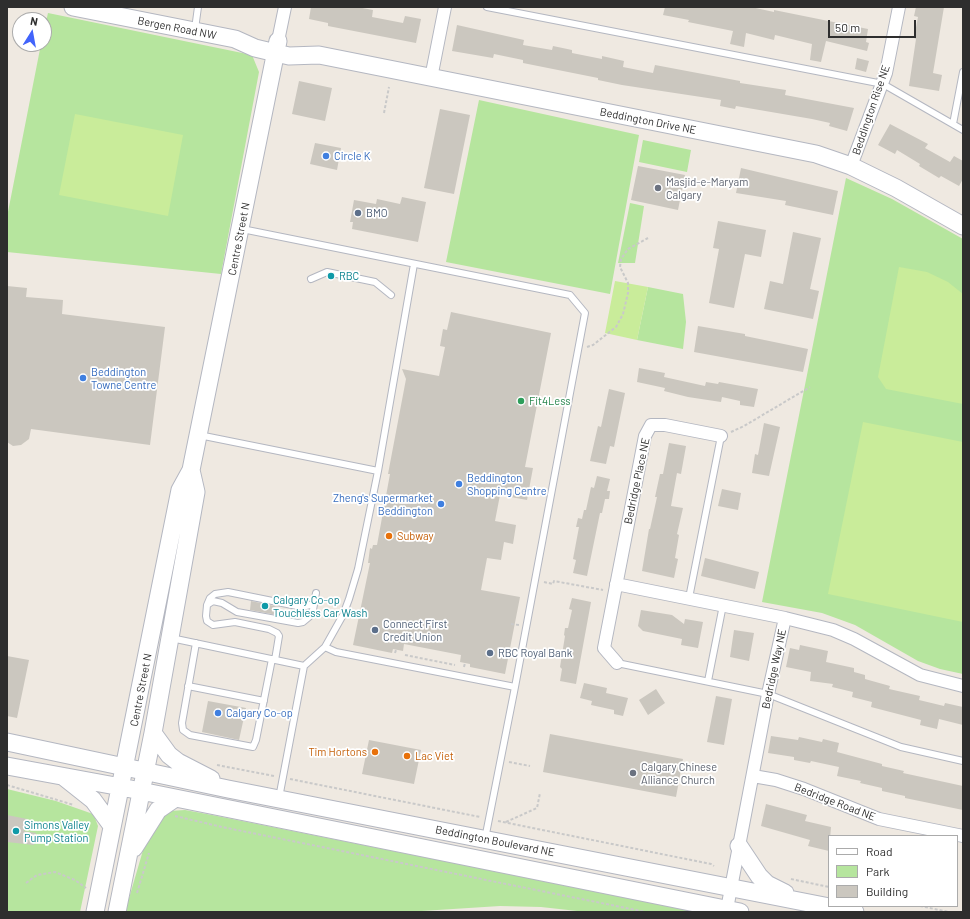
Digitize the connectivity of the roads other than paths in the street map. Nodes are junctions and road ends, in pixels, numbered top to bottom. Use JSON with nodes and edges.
{"nodes":[{"id":1,"x":73,"y":7,"type":"edge"},
{"id":2,"x":198,"y":7,"type":"edge"},
{"id":3,"x":285,"y":7,"type":"edge"},
{"id":4,"x":445,"y":7,"type":"edge"},
{"id":5,"x":487,"y":7,"type":"edge"},
{"id":6,"x":897,"y":7,"type":"edge"},
{"id":7,"x":194,"y":31,"type":"junction"},
{"id":8,"x":277,"y":47,"type":"junction"},
{"id":9,"x":963,"y":72,"type":"edge"},
{"id":10,"x":431,"y":78,"type":"junction"},
{"id":11,"x":882,"y":84,"type":"junction"},
{"id":12,"x":953,"y":124,"type":"junction"},
{"id":13,"x":963,"y":130,"type":"edge"},
{"id":14,"x":851,"y":166,"type":"junction"},
{"id":15,"x":963,"y":226,"type":"edge"},
{"id":16,"x":241,"y":229,"type":"junction"},
{"id":17,"x":414,"y":264,"type":"junction"},
{"id":18,"x":311,"y":279,"type":"dead end"},
{"id":19,"x":391,"y":295,"type":"dead end"},
{"id":20,"x":198,"y":435,"type":"junction"},
{"id":21,"x":720,"y":436,"type":"joint"},
{"id":22,"x":190,"y":470,"type":"junction"},
{"id":23,"x":378,"y":471,"type":"junction"},
{"id":24,"x":616,"y":584,"type":"junction"},
{"id":25,"x":316,"y":593,"type":"dead end"},
{"id":26,"x":688,"y":598,"type":"junction"},
{"id":27,"x":314,"y":604,"type":"junction"},
{"id":28,"x":207,"y":605,"type":"junction"},
{"id":29,"x":723,"y":605,"type":"junction"},
{"id":30,"x":785,"y":618,"type":"junction"},
{"id":31,"x":171,"y":638,"type":"junction"},
{"id":32,"x":196,"y":643,"type":"junction"},
{"id":33,"x":325,"y":646,"type":"junction"},
{"id":34,"x":274,"y":660,"type":"junction"},
{"id":35,"x":617,"y":663,"type":"joint"},
{"id":36,"x":304,"y":666,"type":"junction"},
{"id":37,"x":708,"y":681,"type":"junction"},
{"id":38,"x":188,"y":686,"type":"junction"},
{"id":39,"x":963,"y":686,"type":"edge"},
{"id":40,"x":515,"y":687,"type":"junction"},
{"id":41,"x":768,"y":694,"type":"junction"},
{"id":42,"x":264,"y":701,"type":"junction"},
{"id":43,"x":153,"y":733,"type":"junction"},
{"id":44,"x":7,"y":742,"type":"edge"},
{"id":45,"x":963,"y":761,"type":"edge"},
{"id":46,"x":7,"y":766,"type":"edge"},
{"id":47,"x":136,"y":768,"type":"junction"},
{"id":48,"x":62,"y":776,"type":"junction"},
{"id":49,"x":754,"y":776,"type":"junction"},
{"id":50,"x":121,"y":787,"type":"junction"},
{"id":51,"x":228,"y":789,"type":"junction"},
{"id":52,"x":141,"y":791,"type":"junction"},
{"id":53,"x":279,"y":798,"type":"junction"},
{"id":54,"x":174,"y":807,"type":"junction"},
{"id":55,"x":112,"y":826,"type":"junction"},
{"id":56,"x":963,"y":836,"type":"edge"},
{"id":57,"x":486,"y":839,"type":"junction"},
{"id":58,"x":739,"y":846,"type":"junction"},
{"id":59,"x":127,"y":858,"type":"junction"},
{"id":60,"x":731,"y":888,"type":"junction"},
{"id":61,"x":800,"y":901,"type":"junction"},
{"id":62,"x":828,"y":907,"type":"edge"},
{"id":63,"x":830,"y":907,"type":"edge"},
{"id":64,"x":734,"y":911,"type":"edge"},
{"id":65,"x":95,"y":912,"type":"edge"},
{"id":66,"x":117,"y":912,"type":"edge"},
{"id":67,"x":855,"y":912,"type":"edge"}],
"edges":[{"from":1,"to":7,"type":"main road","name":"Bergen Road NW"},
{"from":2,"to":7,"type":"lane"},
{"from":3,"to":8,"type":"street","name":"Centre Street N"},
{"from":4,"to":10,"type":"street"},
{"from":5,"to":11,"type":"lane"},
{"from":6,"to":11,"type":"street","name":"Beddington Rise NE"},
{"from":7,"to":8,"type":"main road","name":"Bergen Road NW"},
{"from":8,"to":10,"type":"main road","name":"Beddington Drive NE"},
{"from":8,"to":16,"type":"main road","name":"Centre Street N"},
{"from":9,"to":12,"type":"lane"},
{"from":10,"to":14,"type":"main road","name":"Beddington Drive NE"},
{"from":11,"to":12,"type":"lane"},
{"from":11,"to":14,"type":"street","name":"Beddington Rise NE"},
{"from":12,"to":13,"type":"lane"},
{"from":14,"to":15,"type":"main road","name":"Beddington Drive NE"},
{"from":16,"to":17,"type":"lane"},
{"from":16,"to":20,"type":"main road","name":"Centre Street N"},
{"from":17,"to":23,"type":"lane"},
{"from":17,"to":40,"type":"lane"},
{"from":18,"to":19,"type":"lane"},
{"from":20,"to":22,"type":"main road","name":"Centre Street N"},
{"from":20,"to":23,"type":"lane"},
{"from":21,"to":24,"type":"street","name":"Bedridge Place NE"},
{"from":21,"to":26,"type":"lane"},
{"from":22,"to":31,"type":"main road","name":"Centre Street N"},
{"from":22,"to":47,"type":"main road","name":"Centre Street N"},
{"from":23,"to":33,"type":"lane"},
{"from":24,"to":26,"type":"street"},
{"from":24,"to":35,"type":"street","name":"Bedridge Place NE"},
{"from":25,"to":27,"type":"lane"},
{"from":26,"to":29,"type":"street"},
{"from":27,"to":28,"type":"lane"},
{"from":27,"to":28,"type":"lane"},
{"from":28,"to":34,"type":"lane"},
{"from":29,"to":30,"type":"street"},
{"from":29,"to":37,"type":"lane"},
{"from":30,"to":39,"type":"street","name":"Bedridge Way NE"},
{"from":30,"to":41,"type":"street","name":"Bedridge Way NE"},
{"from":31,"to":32,"type":"lane"},
{"from":31,"to":43,"type":"main road","name":"Centre Street N"},
{"from":32,"to":34,"type":"lane"},
{"from":32,"to":38,"type":"lane"},
{"from":33,"to":36,"type":"lane"},
{"from":33,"to":40,"type":"lane"},
{"from":34,"to":36,"type":"lane"},
{"from":34,"to":42,"type":"lane"},
{"from":35,"to":37,"type":"lane"},
{"from":36,"to":53,"type":"lane"},
{"from":37,"to":41,"type":"lane"},
{"from":38,"to":42,"type":"lane"},
{"from":38,"to":42,"type":"lane"},
{"from":40,"to":57,"type":"lane"},
{"from":41,"to":45,"type":"lane"},
{"from":41,"to":49,"type":"street","name":"Bedridge Way NE"},
{"from":43,"to":47,"type":"main road","name":"Centre Street N"},
{"from":43,"to":51,"type":"main road"},
{"from":44,"to":47,"type":"main road","name":"Beddington Boulevard NE"},
{"from":46,"to":48,"type":"main road","name":"Beddington Boulevard NE"},
{"from":47,"to":50,"type":"main road","name":"Centre Street N"},
{"from":47,"to":51,"type":"main road","name":"Beddington Boulevard NE"},
{"from":47,"to":52,"type":"main road","name":"Centre Street N"},
{"from":48,"to":50,"type":"main road","name":"Beddington Boulevard NE"},
{"from":48,"to":55,"type":"main road"},
{"from":49,"to":56,"type":"street","name":"Bedridge Road NE"},
{"from":49,"to":58,"type":"street","name":"Bedridge Way NE"},
{"from":50,"to":52,"type":"main road","name":"Beddington Boulevard NE"},
{"from":50,"to":55,"type":"main road","name":"Centre Street N"},
{"from":51,"to":53,"type":"main road","name":"Beddington Boulevard NE"},
{"from":52,"to":54,"type":"main road","name":"Beddington Boulevard NE"},
{"from":52,"to":59,"type":"main road","name":"Centre Street N"},
{"from":53,"to":57,"type":"main road","name":"Beddington Boulevard NE"},
{"from":54,"to":59,"type":"main road"},
{"from":54,"to":64,"type":"main road","name":"Beddington Boulevard NE"},
{"from":55,"to":65,"type":"main road","name":"Centre Street N"},
{"from":57,"to":60,"type":"main road","name":"Beddington Boulevard NE"},
{"from":58,"to":60,"type":"street","name":"Bedridge Way NE"},
{"from":58,"to":61,"type":"main road"},
{"from":59,"to":66,"type":"main road","name":"Centre Street N"},
{"from":60,"to":61,"type":"main road","name":"Beddington Boulevard NE"},
{"from":60,"to":64,"type":"street","name":"Bedridge Way NE"},
{"from":61,"to":62,"type":"main road","name":"Beddington Boulevard NE"},
{"from":63,"to":67,"type":"main road","name":"Beddington Boulevard NE"}]}
